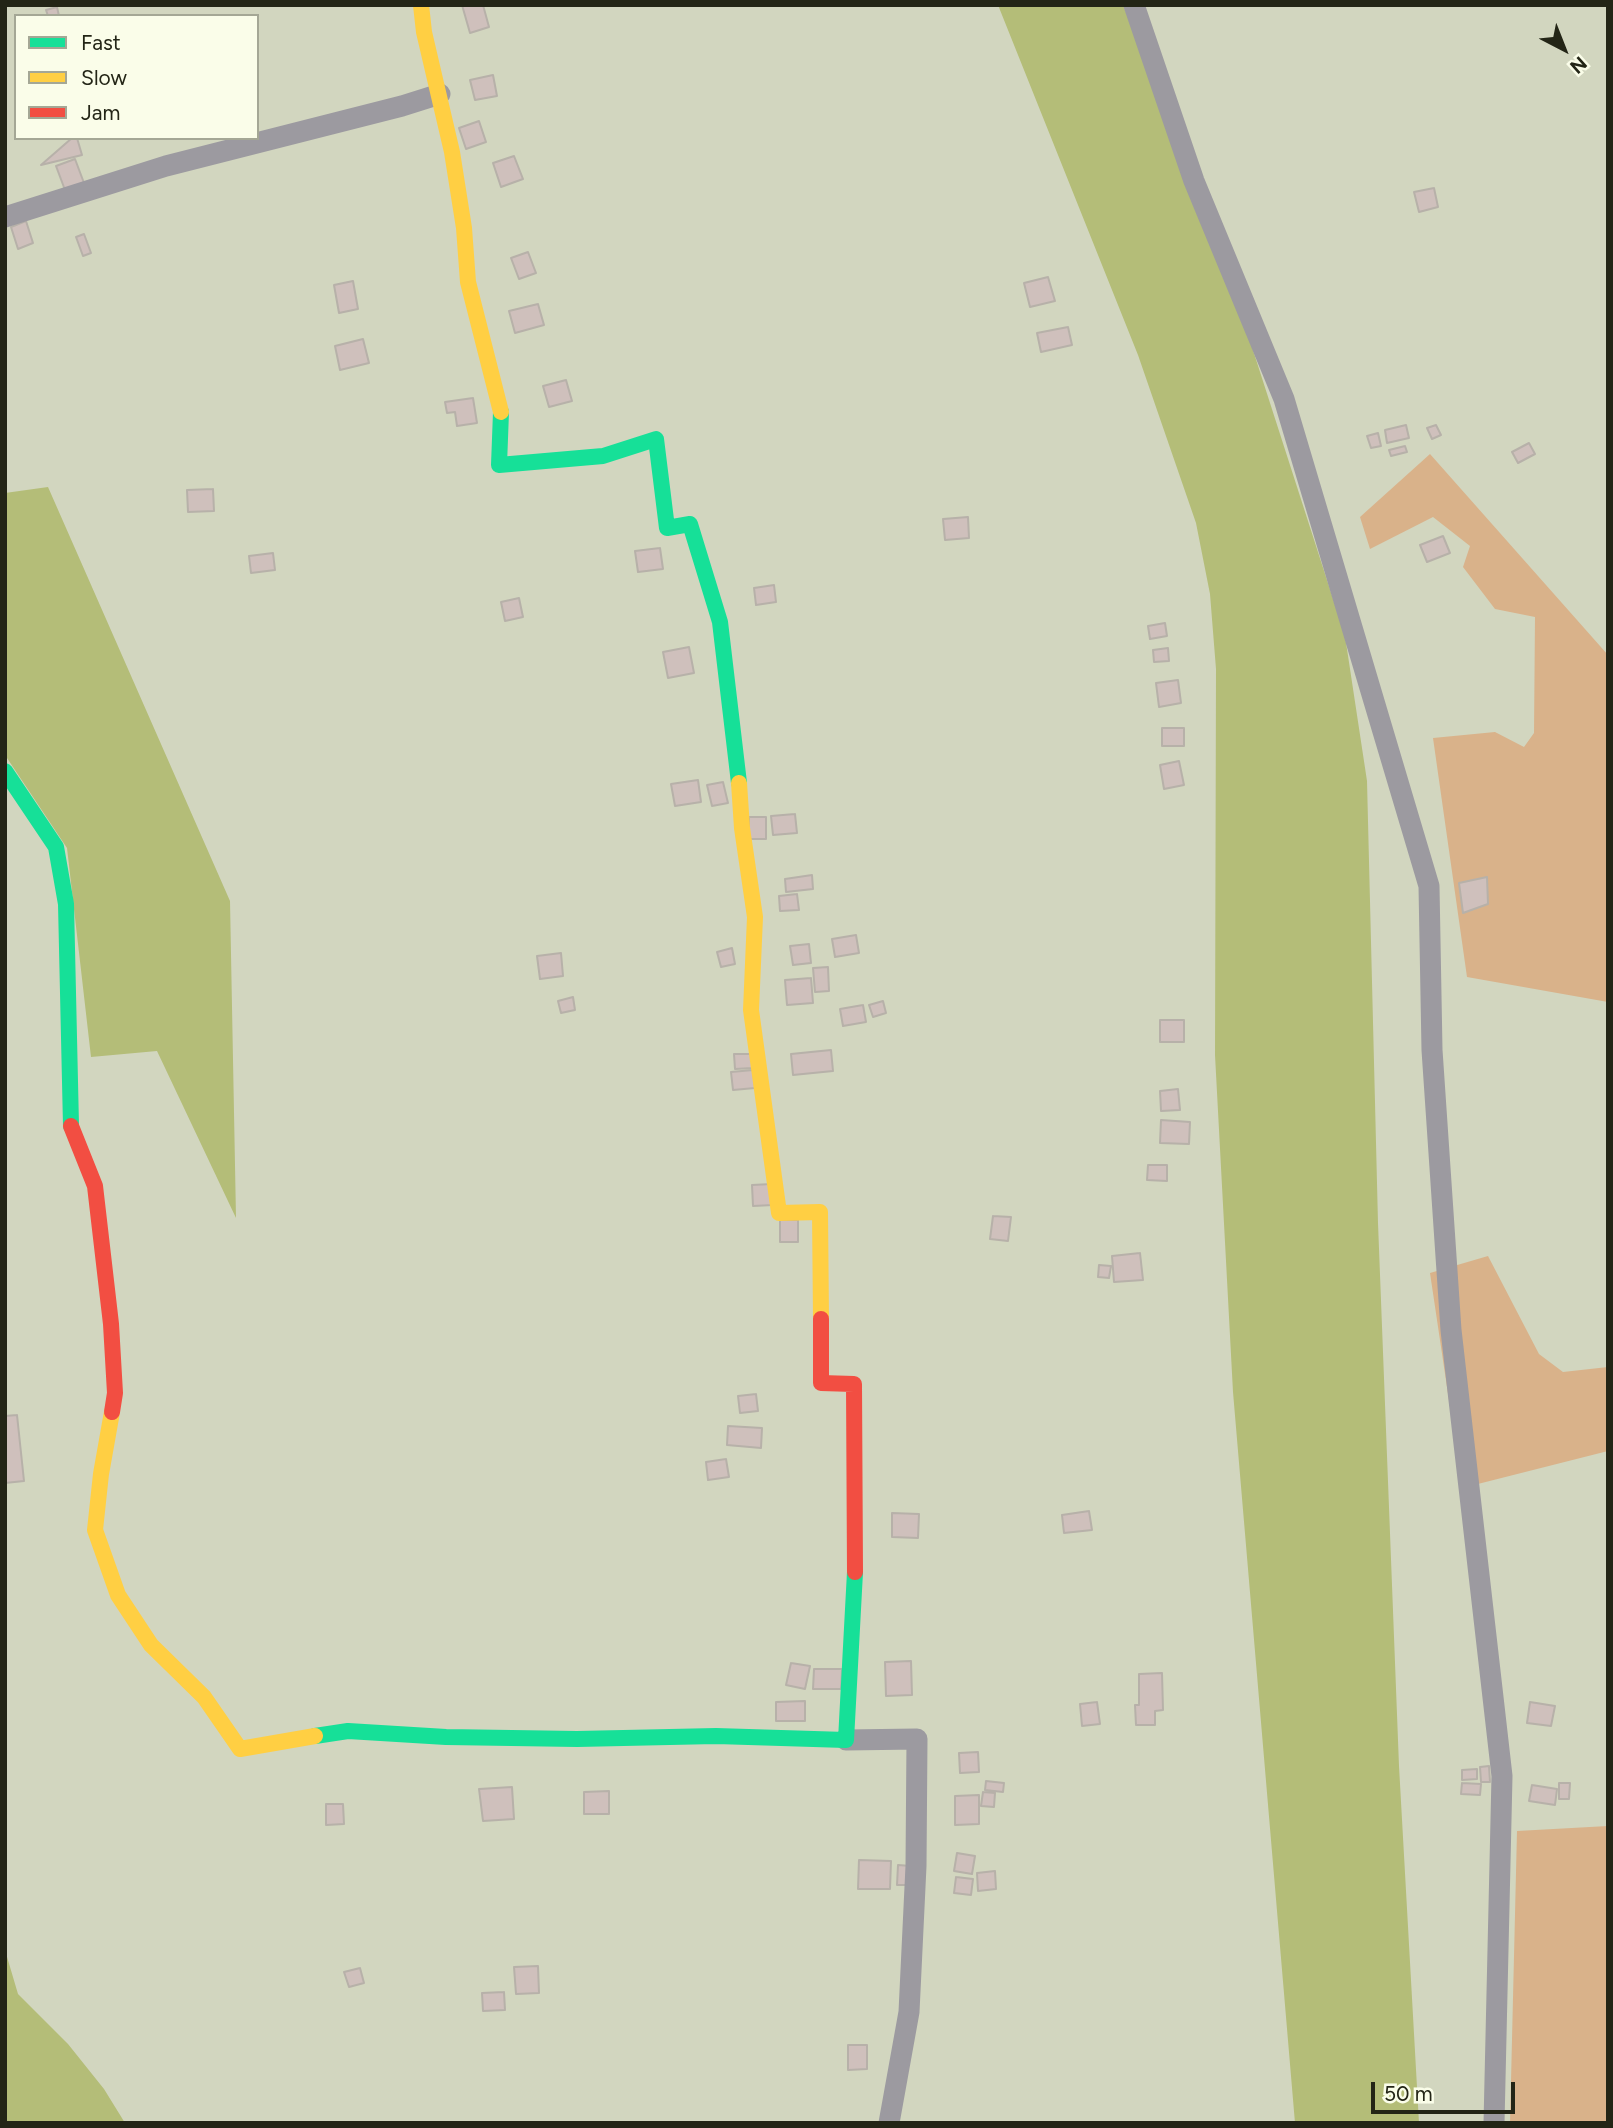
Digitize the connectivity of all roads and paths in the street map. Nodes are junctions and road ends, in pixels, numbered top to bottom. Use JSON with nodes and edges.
{"nodes":[{"id":1,"x":421,"y":5,"type":"edge"},
{"id":2,"x":1134,"y":5,"type":"edge"},
{"id":3,"x":440,"y":94,"type":"junction"},
{"id":4,"x":5,"y":217,"type":"edge"},
{"id":5,"x":5,"y":772,"type":"edge"},
{"id":6,"x":846,"y":1740,"type":"junction"},
{"id":7,"x":890,"y":2123,"type":"edge"},
{"id":8,"x":1494,"y":2123,"type":"edge"}],
"edges":[{"from":1,"to":3,"type":"street"},
{"from":2,"to":8,"type":"street"},
{"from":3,"to":4,"type":"street"},
{"from":3,"to":6,"type":"street"},
{"from":5,"to":6,"type":"street"},
{"from":6,"to":7,"type":"street"}]}
